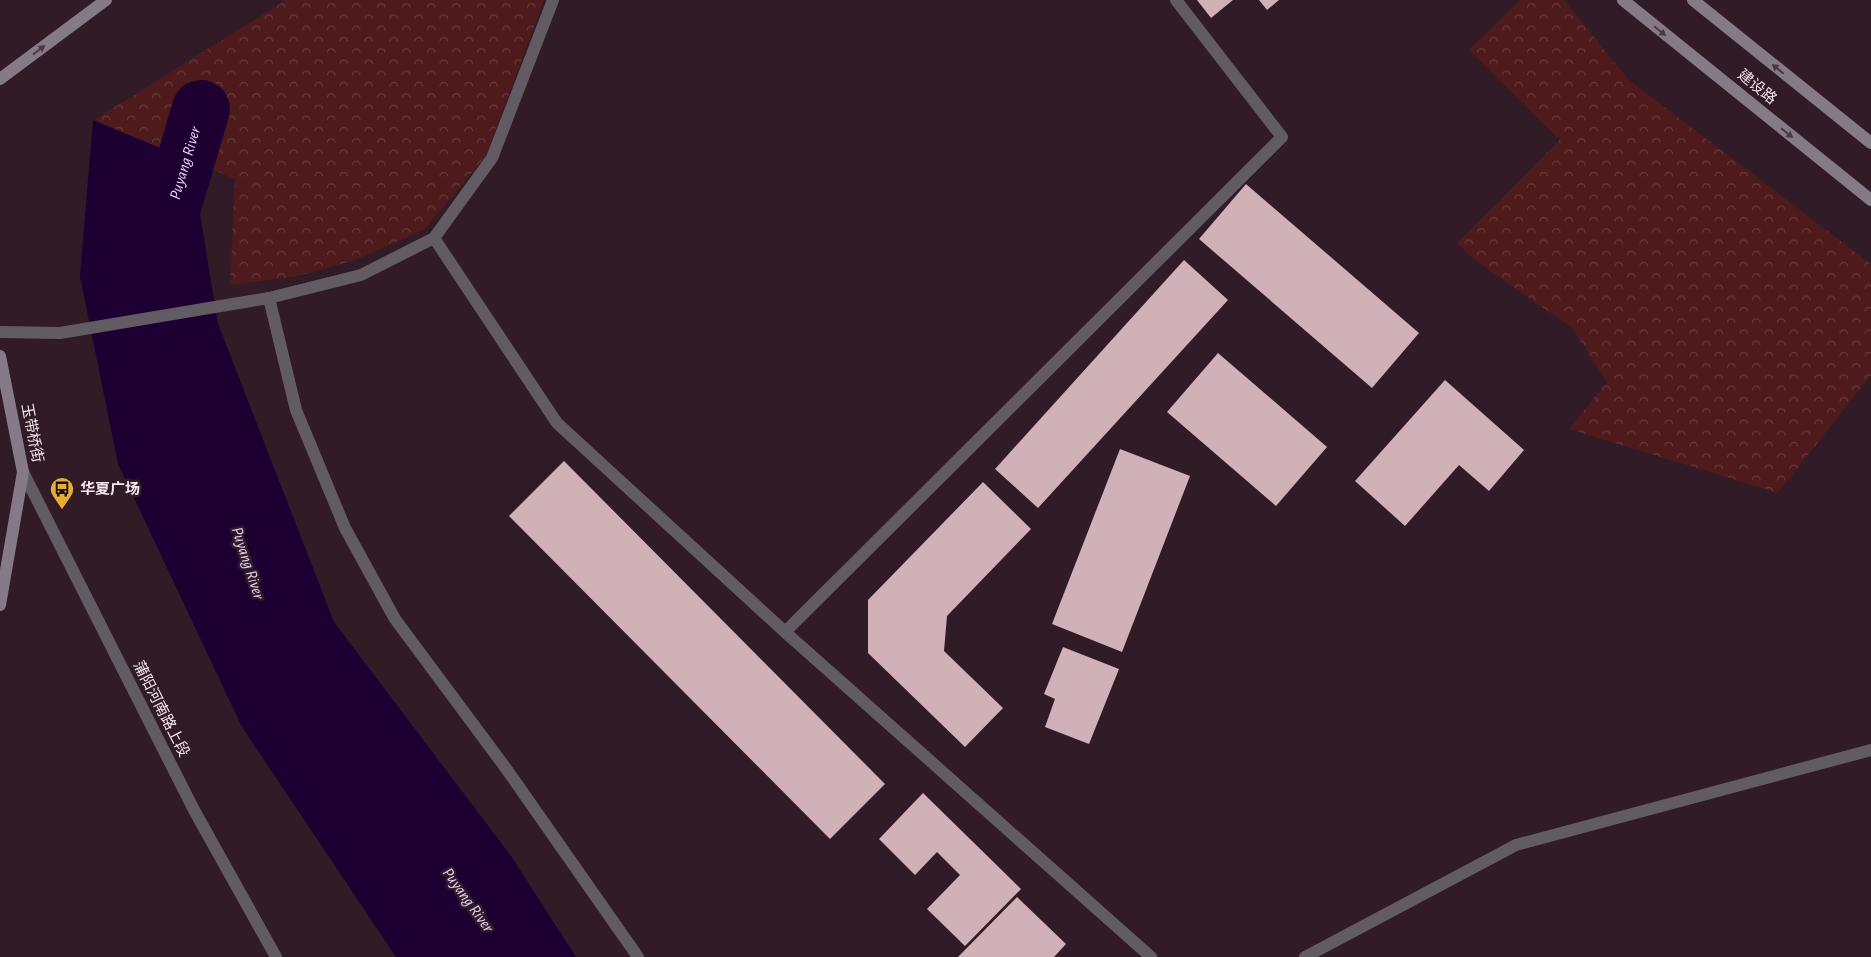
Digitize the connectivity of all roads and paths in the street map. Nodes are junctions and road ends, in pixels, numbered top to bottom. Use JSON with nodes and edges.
{"nodes":[{"id":1,"x":106,"y":0,"type":"edge"},
{"id":2,"x":553,"y":0,"type":"edge"},
{"id":3,"x":1176,"y":0,"type":"edge"},
{"id":4,"x":1623,"y":0,"type":"edge"},
{"id":5,"x":1692,"y":0,"type":"edge"},
{"id":6,"x":0,"y":79,"type":"edge"},
{"id":7,"x":1871,"y":143,"type":"edge"},
{"id":8,"x":1871,"y":200,"type":"edge"},
{"id":9,"x":434,"y":238,"type":"junction"},
{"id":10,"x":269,"y":298,"type":"junction"},
{"id":11,"x":0,"y":332,"type":"edge"},
{"id":12,"x":0,"y":356,"type":"edge"},
{"id":13,"x":23,"y":472,"type":"junction"},
{"id":14,"x":0,"y":605,"type":"edge"},
{"id":15,"x":786,"y":632,"type":"junction"},
{"id":16,"x":1871,"y":750,"type":"edge"},
{"id":17,"x":276,"y":957,"type":"edge"},
{"id":18,"x":638,"y":957,"type":"edge"},
{"id":19,"x":1151,"y":957,"type":"edge"},
{"id":20,"x":1306,"y":957,"type":"edge"}],
"edges":[{"from":6,"to":1,"type":"main road","one_way":true},
{"from":2,"to":9,"type":"street"},
{"from":3,"to":15,"type":"street"},
{"from":4,"to":8,"type":"main road","name":"建设路","one_way":true},
{"from":7,"to":5,"type":"main road","name":"建设路","one_way":true},
{"from":9,"to":10,"type":"street"},
{"from":9,"to":15,"type":"street"},
{"from":10,"to":11,"type":"street"},
{"from":10,"to":18,"type":"street"},
{"from":12,"to":13,"type":"main road","name":"玉带桥街"},
{"from":13,"to":14,"type":"main road","name":"玉带桥街"},
{"from":13,"to":17,"type":"street","name":"蒲阳河南路上段"},
{"from":15,"to":19,"type":"street"},
{"from":16,"to":20,"type":"street"}]}
